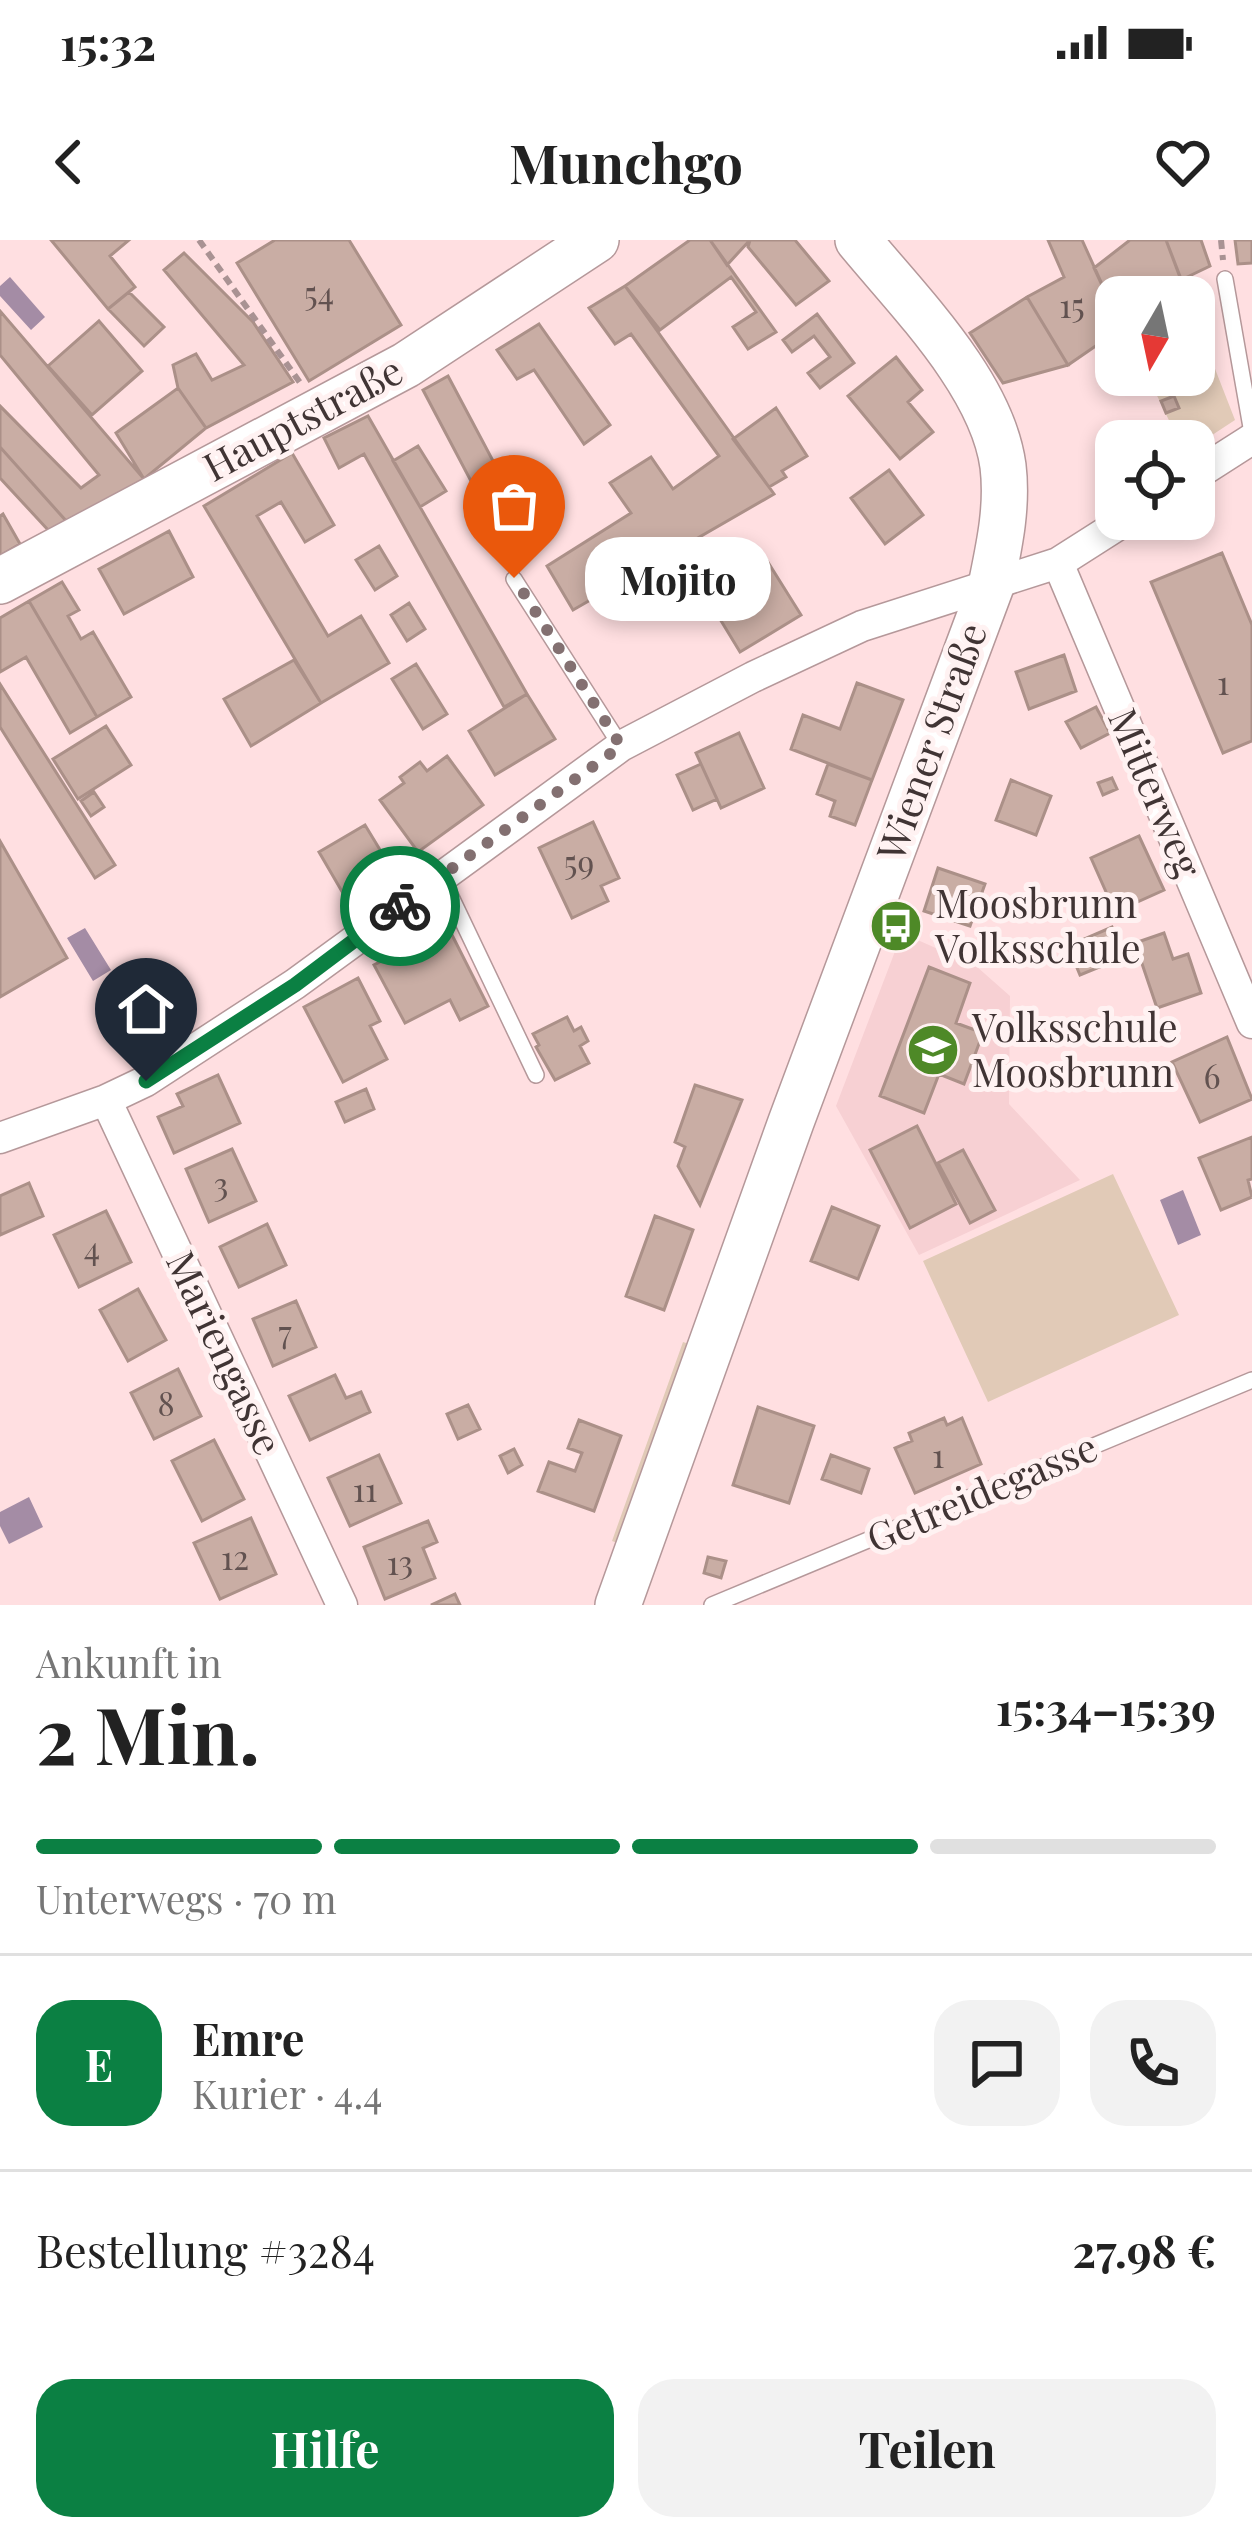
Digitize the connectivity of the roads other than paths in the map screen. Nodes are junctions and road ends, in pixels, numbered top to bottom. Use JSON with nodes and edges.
{"nodes":[{"id":1,"x":596,"y":240,"type":"edge"},
{"id":2,"x":858,"y":240,"type":"edge"},
{"id":3,"x":1225,"y":279,"type":"dead end"},
{"id":4,"x":1252,"y":436,"type":"edge"},
{"id":5,"x":1215,"y":462,"type":"edge"},
{"id":6,"x":1095,"y":539,"type":"edge"},
{"id":7,"x":1058,"y":563,"type":"junction"},
{"id":8,"x":514,"y":578,"type":"dead end"},
{"id":9,"x":0,"y":581,"type":"edge"},
{"id":10,"x":991,"y":586,"type":"junction"},
{"id":11,"x":621,"y":746,"type":"junction"},
{"id":12,"x":441,"y":876,"type":"junction"},
{"id":13,"x":1252,"y":1023,"type":"edge"},
{"id":14,"x":536,"y":1075,"type":"dead end"},
{"id":15,"x":106,"y":1100,"type":"junction"},
{"id":16,"x":0,"y":1138,"type":"edge"},
{"id":17,"x":1252,"y":1380,"type":"edge"},
{"id":18,"x":342,"y":1605,"type":"edge"},
{"id":19,"x":618,"y":1605,"type":"edge"},
{"id":20,"x":712,"y":1605,"type":"edge"}],
"edges":[{"from":1,"to":9,"type":"main road","name":"Hauptstraße"},
{"from":2,"to":10,"type":"main road","name":"Wiener Straße"},
{"from":3,"to":4,"type":"lane"},
{"from":4,"to":5,"type":"street"},
{"from":6,"to":7,"type":"street"},
{"from":7,"to":10,"type":"street"},
{"from":7,"to":13,"type":"street","name":"Mitterweg"},
{"from":8,"to":11,"type":"lane"},
{"from":10,"to":11,"type":"street"},
{"from":10,"to":19,"type":"main road","name":"Wiener Straße"},
{"from":11,"to":12,"type":"street"},
{"from":12,"to":14,"type":"lane"},
{"from":12,"to":15,"type":"street"},
{"from":15,"to":16,"type":"street"},
{"from":15,"to":18,"type":"street","name":"Mariengasse"},
{"from":17,"to":20,"type":"lane","name":"Getreidegasse"}]}
